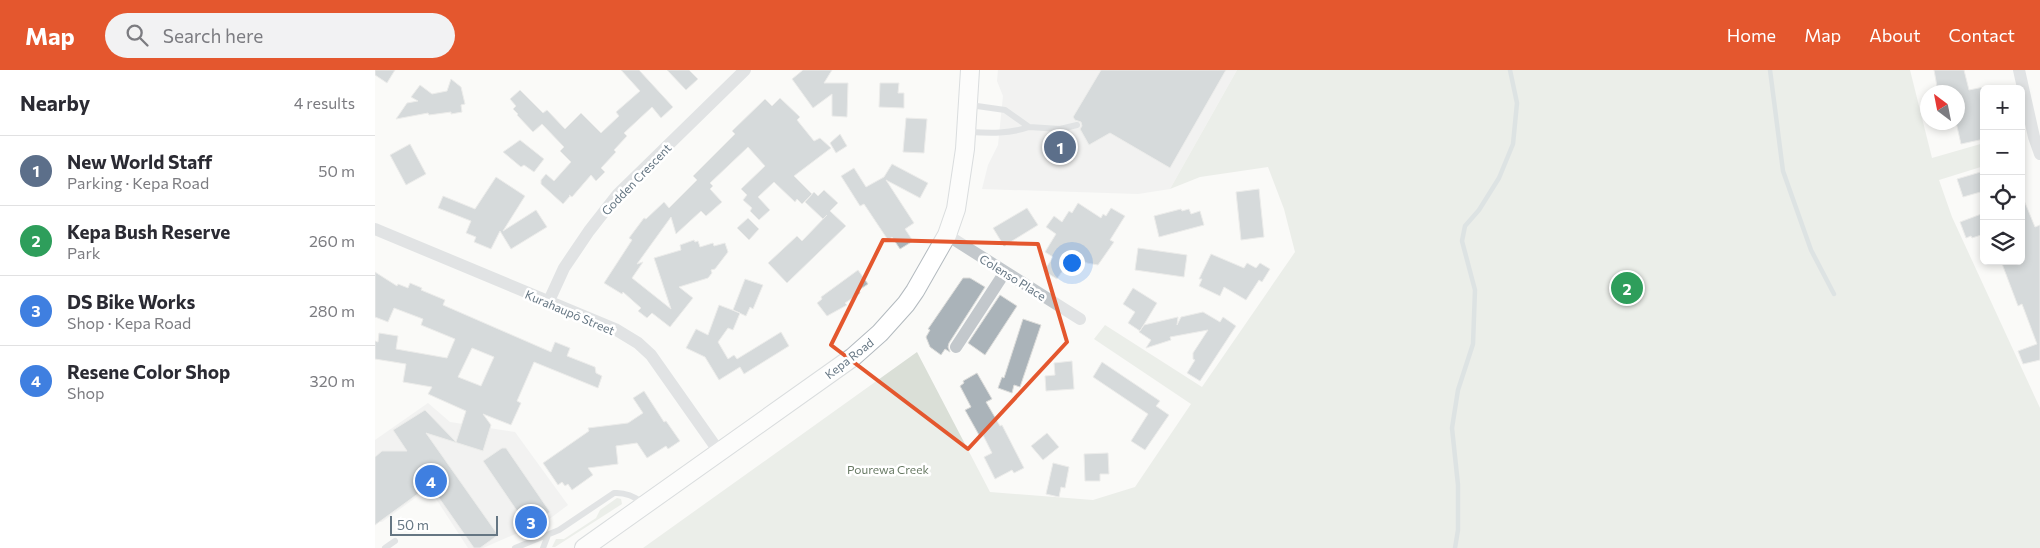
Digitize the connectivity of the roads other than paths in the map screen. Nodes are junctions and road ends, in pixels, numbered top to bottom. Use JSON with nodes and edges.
{"nodes":[{"id":1,"x":745,"y":70,"type":"edge"},
{"id":2,"x":970,"y":70,"type":"edge"},
{"id":3,"x":2019,"y":70,"type":"edge"},
{"id":4,"x":969,"y":105,"type":"junction"},
{"id":5,"x":1077,"y":125,"type":"dead end"},
{"id":6,"x":1029,"y":127,"type":"junction"},
{"id":7,"x":966,"y":132,"type":"junction"},
{"id":8,"x":2040,"y":154,"type":"edge"},
{"id":9,"x":375,"y":229,"type":"edge"},
{"id":10,"x":947,"y":235,"type":"junction"},
{"id":11,"x":1005,"y":272,"type":"junction"},
{"id":12,"x":549,"y":303,"type":"junction"},
{"id":13,"x":1079,"y":320,"type":"dead end"},
{"id":14,"x":956,"y":347,"type":"dead end"},
{"id":15,"x":720,"y":453,"type":"junction"},
{"id":16,"x":646,"y":505,"type":"junction"},
{"id":17,"x":548,"y":535,"type":"junction"},
{"id":18,"x":395,"y":541,"type":"dead end"},
{"id":19,"x":385,"y":548,"type":"edge"},
{"id":20,"x":515,"y":548,"type":"edge"},
{"id":21,"x":543,"y":548,"type":"edge"},
{"id":22,"x":584,"y":548,"type":"edge"}],
"edges":[{"from":1,"to":12,"type":"street","name":"Godden Crescent"},
{"from":2,"to":4,"type":"main road","name":"Kepa Road"},
{"from":3,"to":8,"type":"street"},
{"from":4,"to":6,"type":"lane"},
{"from":4,"to":7,"type":"main road","name":"Kepa Road"},
{"from":5,"to":6,"type":"lane"},
{"from":6,"to":7,"type":"lane"},
{"from":7,"to":10,"type":"main road","name":"Kepa Road"},
{"from":9,"to":12,"type":"street","name":"Kurahaupō Street"},
{"from":10,"to":11,"type":"street","name":"Colenso Place"},
{"from":10,"to":15,"type":"main road","name":"Kepa Road"},
{"from":11,"to":13,"type":"street","name":"Colenso Place"},
{"from":11,"to":14,"type":"street"},
{"from":12,"to":15,"type":"street","name":"Kurahaupō Street"},
{"from":15,"to":16,"type":"main road","name":"Kepa Road"},
{"from":16,"to":17,"type":"lane"},
{"from":16,"to":22,"type":"main road","name":"Kepa Road"},
{"from":17,"to":20,"type":"lane"},
{"from":17,"to":21,"type":"lane"},
{"from":18,"to":19,"type":"lane"}]}
